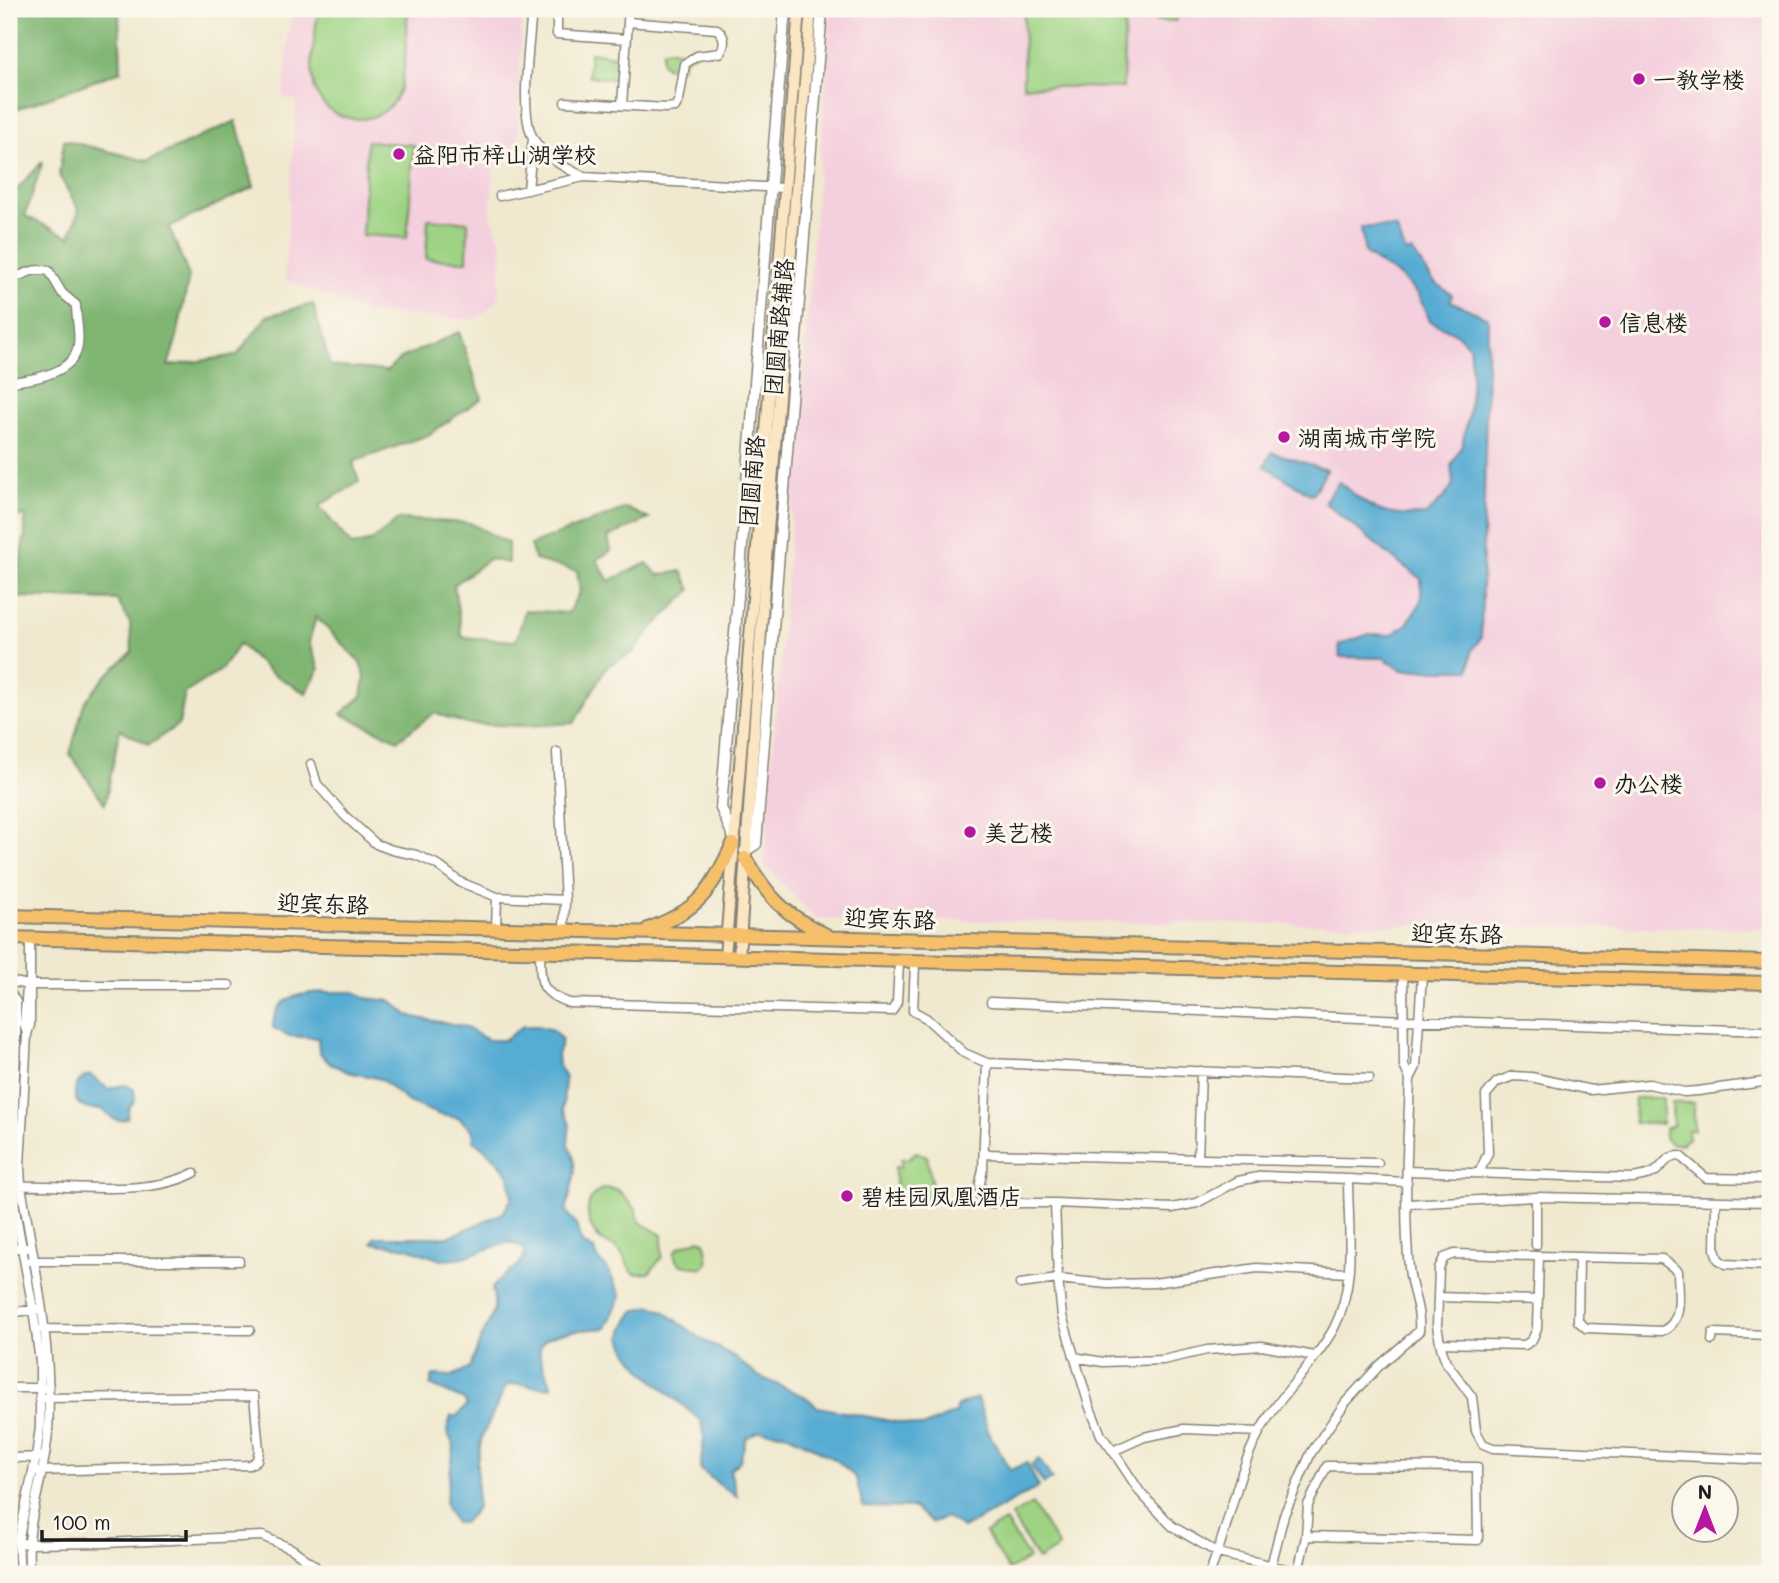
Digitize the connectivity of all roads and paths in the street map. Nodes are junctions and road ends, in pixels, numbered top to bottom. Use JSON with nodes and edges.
{"nodes":[{"id":1,"x":532,"y":9,"type":"edge"},
{"id":2,"x":557,"y":9,"type":"edge"},
{"id":3,"x":629,"y":9,"type":"edge"},
{"id":4,"x":785,"y":9,"type":"edge"},
{"id":5,"x":799,"y":9,"type":"edge"},
{"id":6,"x":811,"y":9,"type":"edge"},
{"id":7,"x":822,"y":9,"type":"edge"},
{"id":8,"x":628,"y":22,"type":"junction"},
{"id":9,"x":626,"y":40,"type":"junction"},
{"id":10,"x":565,"y":102,"type":"dead end"},
{"id":11,"x":622,"y":105,"type":"junction"},
{"id":12,"x":533,"y":138,"type":"junction"},
{"id":13,"x":584,"y":177,"type":"junction"},
{"id":14,"x":770,"y":187,"type":"junction"},
{"id":15,"x":783,"y":188,"type":"junction"},
{"id":16,"x":528,"y":190,"type":"junction"},
{"id":17,"x":500,"y":196,"type":"dead end"},
{"id":18,"x":9,"y":278,"type":"edge"},
{"id":19,"x":9,"y":382,"type":"edge"},
{"id":20,"x":556,"y":752,"type":"dead end"},
{"id":21,"x":311,"y":764,"type":"dead end"},
{"id":22,"x":733,"y":840,"type":"junction"},
{"id":23,"x":745,"y":855,"type":"junction"},
{"id":24,"x":497,"y":897,"type":"junction"},
{"id":25,"x":565,"y":900,"type":"junction"},
{"id":26,"x":9,"y":916,"type":"edge"},
{"id":27,"x":496,"y":929,"type":"junction"},
{"id":28,"x":564,"y":931,"type":"junction"},
{"id":29,"x":639,"y":932,"type":"junction"},
{"id":30,"x":726,"y":934,"type":"junction"},
{"id":31,"x":740,"y":935,"type":"junction"},
{"id":32,"x":832,"y":937,"type":"junction"},
{"id":33,"x":9,"y":938,"type":"edge"},
{"id":34,"x":30,"y":939,"type":"junction"},
{"id":35,"x":540,"y":953,"type":"junction"},
{"id":36,"x":724,"y":957,"type":"junction"},
{"id":37,"x":739,"y":957,"type":"junction"},
{"id":38,"x":1770,"y":962,"type":"edge"},
{"id":39,"x":899,"y":963,"type":"junction"},
{"id":40,"x":915,"y":963,"type":"junction"},
{"id":41,"x":1404,"y":975,"type":"junction"},
{"id":42,"x":1422,"y":975,"type":"junction"},
{"id":43,"x":9,"y":981,"type":"edge"},
{"id":44,"x":1770,"y":983,"type":"edge"},
{"id":45,"x":28,"y":985,"type":"junction"},
{"id":46,"x":229,"y":985,"type":"dead end"},
{"id":47,"x":9,"y":991,"type":"edge"},
{"id":48,"x":991,"y":1002,"type":"dead end"},
{"id":49,"x":1405,"y":1020,"type":"junction"},
{"id":50,"x":1419,"y":1020,"type":"junction"},
{"id":51,"x":1770,"y":1031,"type":"edge"},
{"id":52,"x":986,"y":1063,"type":"junction"},
{"id":53,"x":17,"y":1068,"type":"edge"},
{"id":54,"x":1201,"y":1071,"type":"junction"},
{"id":55,"x":1369,"y":1078,"type":"dead end"},
{"id":56,"x":1410,"y":1079,"type":"junction"},
{"id":57,"x":1770,"y":1081,"type":"edge"},
{"id":58,"x":16,"y":1098,"type":"edge"},
{"id":59,"x":984,"y":1154,"type":"junction"},
{"id":60,"x":1198,"y":1159,"type":"junction"},
{"id":61,"x":1378,"y":1163,"type":"dead end"},
{"id":62,"x":14,"y":1167,"type":"edge"},
{"id":63,"x":1407,"y":1171,"type":"junction"},
{"id":64,"x":194,"y":1173,"type":"dead end"},
{"id":65,"x":1479,"y":1173,"type":"junction"},
{"id":66,"x":1770,"y":1178,"type":"edge"},
{"id":67,"x":1348,"y":1180,"type":"junction"},
{"id":68,"x":1407,"y":1182,"type":"junction"},
{"id":69,"x":11,"y":1186,"type":"junction"},
{"id":70,"x":21,"y":1186,"type":"junction"},
{"id":71,"x":1536,"y":1196,"type":"junction"},
{"id":72,"x":1716,"y":1201,"type":"junction"},
{"id":73,"x":1770,"y":1202,"type":"edge"},
{"id":74,"x":1055,"y":1203,"type":"junction"},
{"id":75,"x":1407,"y":1204,"type":"junction"},
{"id":76,"x":1536,"y":1245,"type":"dead end"},
{"id":77,"x":9,"y":1248,"type":"edge"},
{"id":78,"x":22,"y":1248,"type":"junction"},
{"id":79,"x":32,"y":1248,"type":"junction"},
{"id":80,"x":1539,"y":1256,"type":"junction"},
{"id":81,"x":1579,"y":1257,"type":"junction"},
{"id":82,"x":30,"y":1261,"type":"junction"},
{"id":83,"x":239,"y":1261,"type":"dead end"},
{"id":84,"x":1770,"y":1266,"type":"edge"},
{"id":85,"x":1348,"y":1273,"type":"junction"},
{"id":86,"x":1058,"y":1279,"type":"junction"},
{"id":87,"x":1020,"y":1284,"type":"dead end"},
{"id":88,"x":1439,"y":1297,"type":"junction"},
{"id":89,"x":1538,"y":1300,"type":"junction"},
{"id":90,"x":38,"y":1309,"type":"junction"},
{"id":91,"x":9,"y":1313,"type":"edge"},
{"id":92,"x":46,"y":1328,"type":"junction"},
{"id":93,"x":250,"y":1329,"type":"dead end"},
{"id":94,"x":36,"y":1331,"type":"junction"},
{"id":95,"x":1770,"y":1335,"type":"edge"},
{"id":96,"x":1712,"y":1340,"type":"dead end"},
{"id":97,"x":1440,"y":1343,"type":"junction"},
{"id":98,"x":1314,"y":1356,"type":"junction"},
{"id":99,"x":1074,"y":1357,"type":"junction"},
{"id":100,"x":9,"y":1388,"type":"edge"},
{"id":101,"x":45,"y":1388,"type":"junction"},
{"id":102,"x":45,"y":1398,"type":"junction"},
{"id":103,"x":1259,"y":1432,"type":"junction"},
{"id":104,"x":1114,"y":1451,"type":"junction"},
{"id":105,"x":40,"y":1457,"type":"junction"},
{"id":106,"x":9,"y":1458,"type":"edge"},
{"id":107,"x":1770,"y":1460,"type":"edge"},
{"id":108,"x":37,"y":1471,"type":"junction"},
{"id":109,"x":1306,"y":1536,"type":"junction"},
{"id":110,"x":18,"y":1542,"type":"edge"},
{"id":111,"x":1218,"y":1553,"type":"junction"},
{"id":112,"x":1270,"y":1570,"type":"edge"},
{"id":113,"x":1298,"y":1573,"type":"edge"},
{"id":114,"x":20,"y":1574,"type":"edge"},
{"id":115,"x":30,"y":1574,"type":"edge"},
{"id":116,"x":319,"y":1574,"type":"edge"},
{"id":117,"x":1209,"y":1574,"type":"edge"}],
"edges":[{"from":1,"to":12,"type":"street"},
{"from":2,"to":9,"type":"street"},
{"from":3,"to":8,"type":"street"},
{"from":4,"to":14,"type":"street","name":"团圆南路辅路"},
{"from":5,"to":15,"type":"main road","name":"团圆南路"},
{"from":6,"to":23,"type":"main road","name":"团圆南路"},
{"from":7,"to":23,"type":"street","name":"团圆南路辅路"},
{"from":8,"to":9,"type":"street"},
{"from":8,"to":11,"type":"street"},
{"from":9,"to":11,"type":"street"},
{"from":10,"to":11,"type":"street"},
{"from":12,"to":13,"type":"street"},
{"from":12,"to":16,"type":"street"},
{"from":13,"to":14,"type":"street"},
{"from":13,"to":16,"type":"street"},
{"from":14,"to":15,"type":"street"},
{"from":14,"to":22,"type":"street","name":"团圆南路辅路"},
{"from":15,"to":22,"type":"main road","name":"团圆南路"},
{"from":16,"to":17,"type":"street"},
{"from":18,"to":19,"type":"street"},
{"from":20,"to":25,"type":"street"},
{"from":21,"to":24,"type":"street"},
{"from":22,"to":29,"type":"highway"},
{"from":22,"to":30,"type":"main road","name":"团圆南路"},
{"from":23,"to":31,"type":"main road","name":"团圆南路"},
{"from":23,"to":32,"type":"highway"},
{"from":24,"to":25,"type":"street"},
{"from":24,"to":27,"type":"street"},
{"from":25,"to":28,"type":"street"},
{"from":26,"to":27,"type":"highway","name":"迎宾东路"},
{"from":27,"to":28,"type":"highway","name":"迎宾东路"},
{"from":28,"to":29,"type":"highway","name":"迎宾东路"},
{"from":29,"to":30,"type":"highway","name":"迎宾东路"},
{"from":30,"to":31,"type":"highway","name":"迎宾东路"},
{"from":30,"to":36,"type":"main road","name":"团圆南路"},
{"from":31,"to":32,"type":"highway","name":"迎宾东路"},
{"from":31,"to":37,"type":"main road","name":"团圆南路"},
{"from":32,"to":38,"type":"highway","name":"迎宾东路"},
{"from":33,"to":34,"type":"highway","name":"迎宾东路"},
{"from":33,"to":43,"type":"street"},
{"from":34,"to":35,"type":"highway","name":"迎宾东路"},
{"from":34,"to":45,"type":"street"},
{"from":35,"to":36,"type":"highway","name":"迎宾东路"},
{"from":35,"to":39,"type":"street"},
{"from":36,"to":37,"type":"highway","name":"迎宾东路"},
{"from":37,"to":39,"type":"highway","name":"迎宾东路"},
{"from":39,"to":40,"type":"highway","name":"迎宾东路"},
{"from":40,"to":41,"type":"highway","name":"迎宾东路"},
{"from":40,"to":52,"type":"street"},
{"from":41,"to":42,"type":"highway","name":"迎宾东路"},
{"from":41,"to":49,"type":"street"},
{"from":42,"to":44,"type":"highway","name":"迎宾东路"},
{"from":42,"to":50,"type":"street"},
{"from":43,"to":45,"type":"street"},
{"from":43,"to":47,"type":"street"},
{"from":45,"to":46,"type":"street"},
{"from":45,"to":53,"type":"street"},
{"from":47,"to":53,"type":"street"},
{"from":48,"to":49,"type":"street"},
{"from":49,"to":50,"type":"street"},
{"from":49,"to":56,"type":"street"},
{"from":50,"to":51,"type":"street"},
{"from":50,"to":56,"type":"street"},
{"from":52,"to":54,"type":"street"},
{"from":52,"to":59,"type":"street"},
{"from":53,"to":58,"type":"street"},
{"from":54,"to":55,"type":"street"},
{"from":54,"to":60,"type":"street"},
{"from":56,"to":63,"type":"street"},
{"from":57,"to":65,"type":"street"},
{"from":58,"to":62,"type":"street"},
{"from":59,"to":60,"type":"street"},
{"from":59,"to":74,"type":"street"},
{"from":60,"to":61,"type":"street"},
{"from":62,"to":69,"type":"street"},
{"from":62,"to":70,"type":"street"},
{"from":63,"to":65,"type":"street"},
{"from":63,"to":68,"type":"street"},
{"from":64,"to":70,"type":"street"},
{"from":65,"to":66,"type":"street"},
{"from":67,"to":68,"type":"street"},
{"from":67,"to":74,"type":"street"},
{"from":67,"to":85,"type":"street"},
{"from":68,"to":75,"type":"street"},
{"from":69,"to":70,"type":"street"},
{"from":69,"to":78,"type":"street"},
{"from":70,"to":79,"type":"street"},
{"from":71,"to":72,"type":"street"},
{"from":71,"to":75,"type":"street"},
{"from":71,"to":76,"type":"street"},
{"from":72,"to":73,"type":"street"},
{"from":72,"to":84,"type":"street"},
{"from":74,"to":86,"type":"street"},
{"from":75,"to":112,"type":"street"},
{"from":77,"to":78,"type":"street"},
{"from":78,"to":79,"type":"street"},
{"from":78,"to":82,"type":"street"},
{"from":79,"to":82,"type":"street"},
{"from":80,"to":81,"type":"street"},
{"from":80,"to":88,"type":"street"},
{"from":80,"to":89,"type":"street"},
{"from":81,"to":81,"type":"street"},
{"from":82,"to":83,"type":"street"},
{"from":82,"to":90,"type":"street"},
{"from":85,"to":86,"type":"street"},
{"from":85,"to":98,"type":"street"},
{"from":86,"to":87,"type":"street"},
{"from":86,"to":99,"type":"street"},
{"from":88,"to":89,"type":"street"},
{"from":88,"to":97,"type":"street"},
{"from":89,"to":97,"type":"street"},
{"from":90,"to":91,"type":"street"},
{"from":90,"to":92,"type":"street"},
{"from":90,"to":94,"type":"street"},
{"from":92,"to":93,"type":"street"},
{"from":92,"to":94,"type":"street"},
{"from":92,"to":101,"type":"street"},
{"from":94,"to":101,"type":"street"},
{"from":95,"to":96,"type":"street"},
{"from":97,"to":107,"type":"street"},
{"from":98,"to":99,"type":"street"},
{"from":98,"to":103,"type":"street"},
{"from":99,"to":104,"type":"street"},
{"from":100,"to":101,"type":"street"},
{"from":101,"to":102,"type":"street"},
{"from":102,"to":105,"type":"street"},
{"from":102,"to":108,"type":"street"},
{"from":103,"to":104,"type":"street"},
{"from":103,"to":111,"type":"street"},
{"from":104,"to":111,"type":"street"},
{"from":105,"to":106,"type":"street"},
{"from":105,"to":108,"type":"street"},
{"from":108,"to":110,"type":"street"},
{"from":109,"to":109,"type":"street"},
{"from":109,"to":113,"type":"street"},
{"from":110,"to":114,"type":"street"},
{"from":110,"to":115,"type":"street"},
{"from":110,"to":116,"type":"street"},
{"from":111,"to":112,"type":"street"},
{"from":111,"to":117,"type":"street"},
{"from":112,"to":113,"type":"street"}]}
